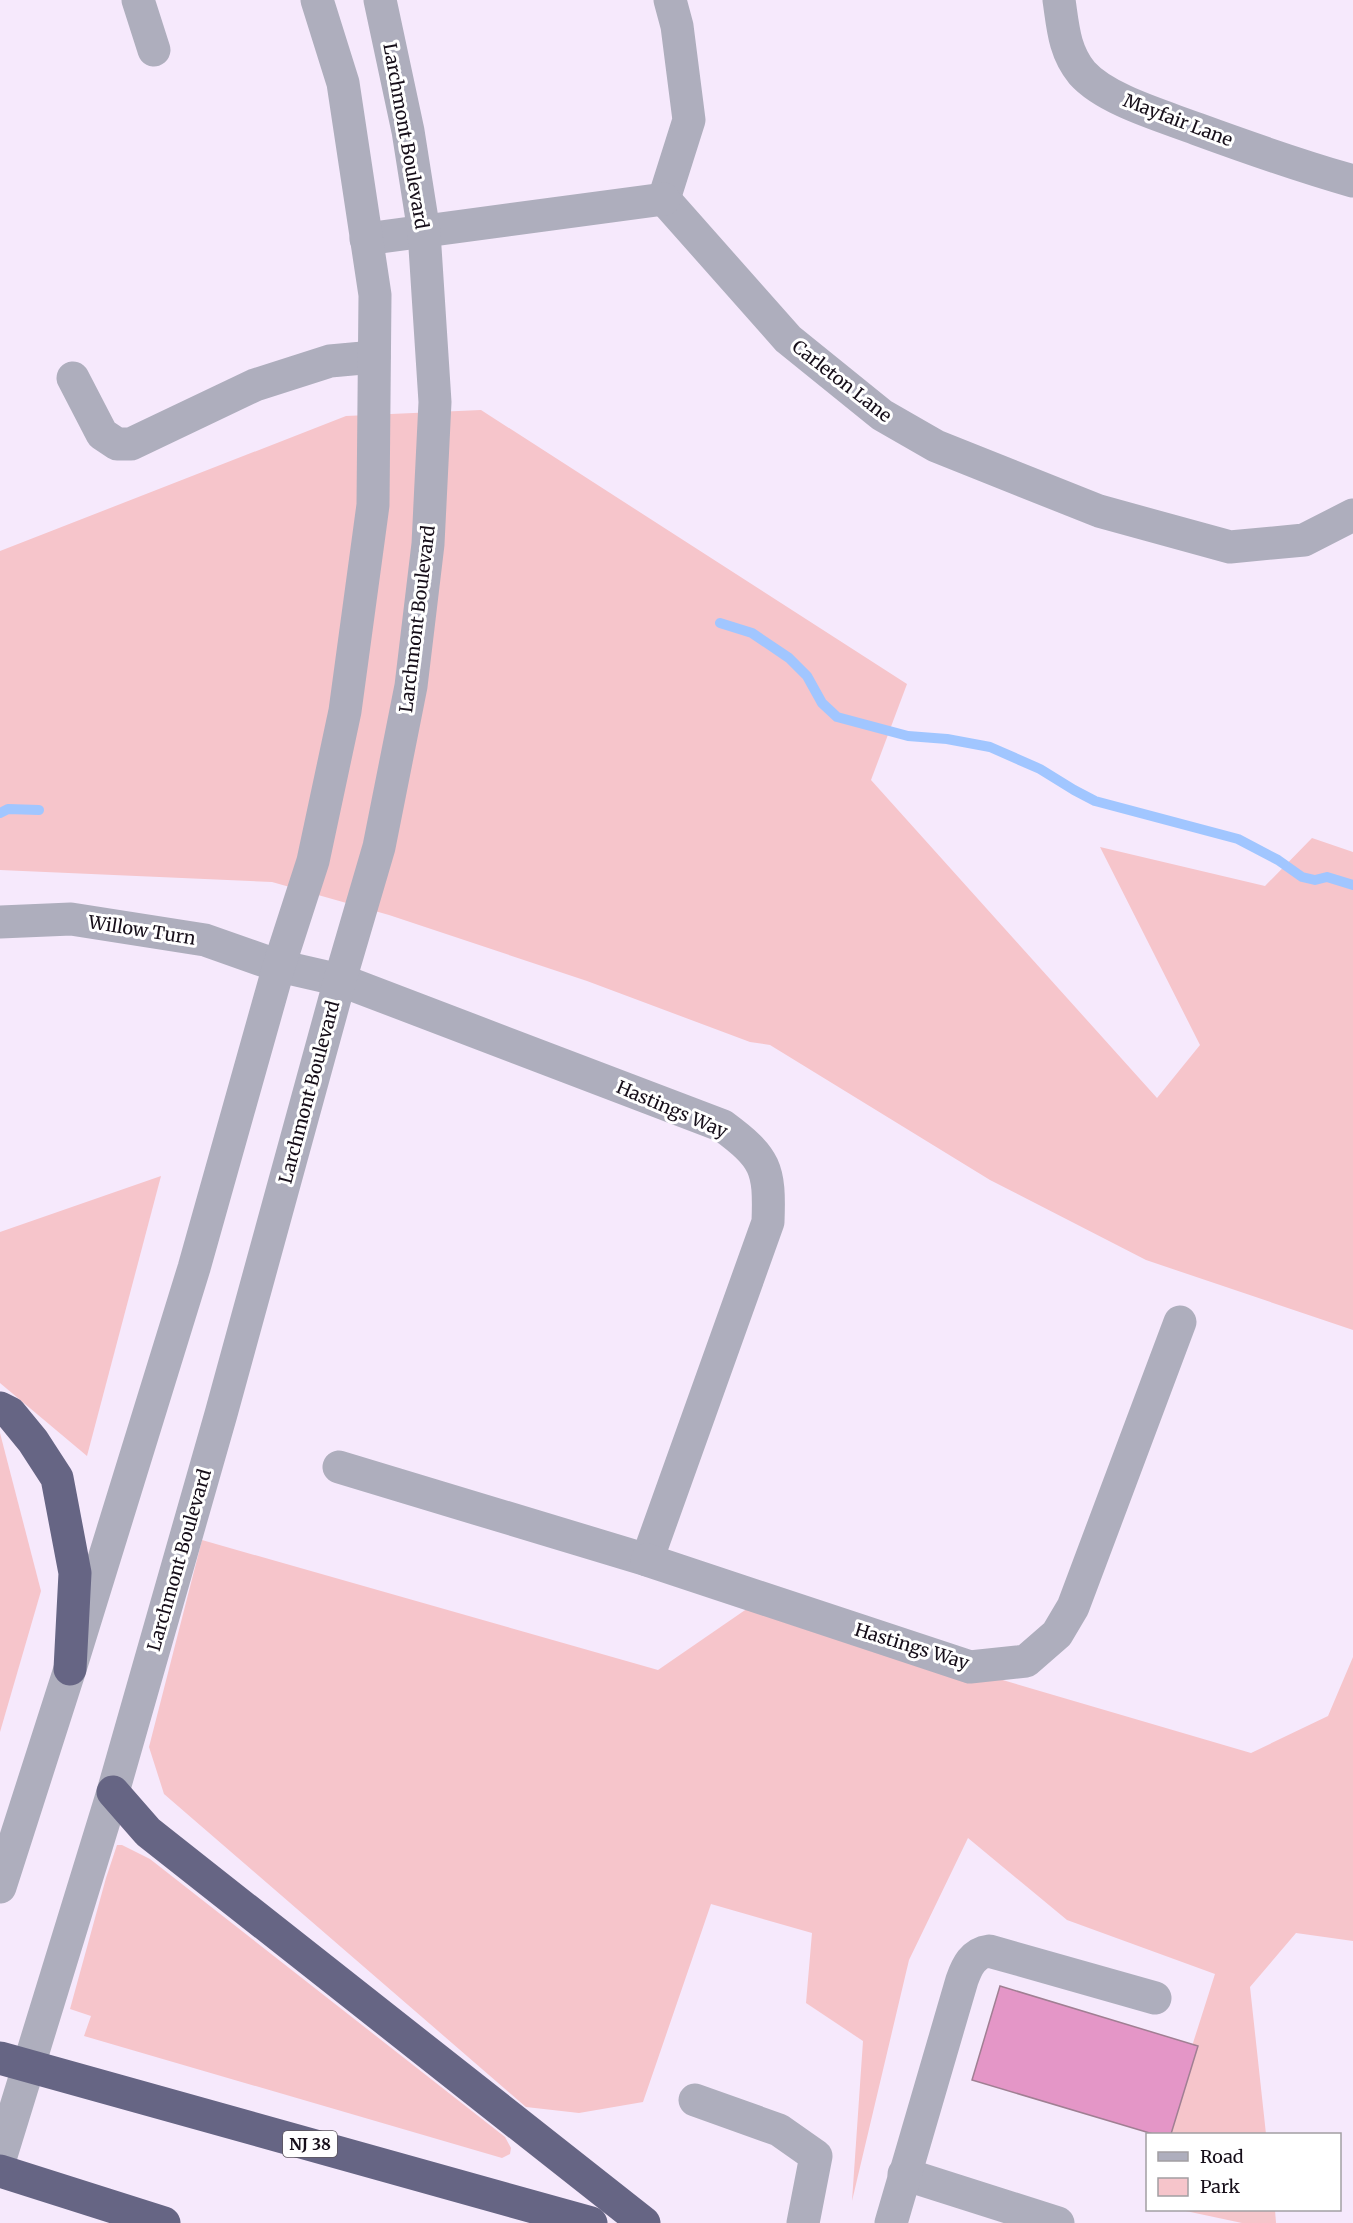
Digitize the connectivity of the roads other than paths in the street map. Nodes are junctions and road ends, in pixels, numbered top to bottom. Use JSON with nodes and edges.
{"nodes":[{"id":1,"x":138,"y":0,"type":"edge"},
{"id":2,"x":317,"y":0,"type":"edge"},
{"id":3,"x":380,"y":0,"type":"edge"},
{"id":4,"x":670,"y":0,"type":"edge"},
{"id":5,"x":1059,"y":0,"type":"edge"},
{"id":6,"x":154,"y":50,"type":"dead end"},
{"id":7,"x":1353,"y":181,"type":"edge"},
{"id":8,"x":664,"y":199,"type":"junction"},
{"id":9,"x":424,"y":232,"type":"junction"},
{"id":10,"x":366,"y":239,"type":"junction"},
{"id":11,"x":374,"y":357,"type":"junction"},
{"id":12,"x":73,"y":378,"type":"dead end"},
{"id":13,"x":1353,"y":515,"type":"edge"},
{"id":14,"x":0,"y":922,"type":"edge"},
{"id":15,"x":279,"y":966,"type":"junction"},
{"id":16,"x":340,"y":980,"type":"junction"},
{"id":17,"x":1180,"y":1322,"type":"dead end"},
{"id":18,"x":0,"y":1407,"type":"edge"},
{"id":19,"x":339,"y":1467,"type":"dead end"},
{"id":20,"x":647,"y":1560,"type":"junction"},
{"id":21,"x":70,"y":1669,"type":"junction"},
{"id":22,"x":113,"y":1792,"type":"junction"},
{"id":23,"x":0,"y":1887,"type":"edge"},
{"id":24,"x":1155,"y":1998,"type":"dead end"},
{"id":25,"x":14,"y":2062,"type":"edge"},
{"id":26,"x":695,"y":2100,"type":"dead end"},
{"id":27,"x":0,"y":2159,"type":"edge"},
{"id":28,"x":0,"y":2171,"type":"edge"},
{"id":29,"x":904,"y":2174,"type":"junction"},
{"id":30,"x":151,"y":2220,"type":"edge"},
{"id":31,"x":591,"y":2223,"type":"edge"},
{"id":32,"x":644,"y":2223,"type":"edge"},
{"id":33,"x":803,"y":2223,"type":"edge"},
{"id":34,"x":891,"y":2223,"type":"edge"},
{"id":35,"x":1058,"y":2223,"type":"edge"}],
"edges":[{"from":1,"to":6,"type":"street"},
{"from":2,"to":10,"type":"street"},
{"from":3,"to":9,"type":"street","name":"Larchmont Boulevard"},
{"from":4,"to":8,"type":"street"},
{"from":5,"to":7,"type":"street","name":"Mayfair Lane"},
{"from":8,"to":9,"type":"street"},
{"from":8,"to":13,"type":"street","name":"Carleton Lane"},
{"from":9,"to":10,"type":"street"},
{"from":9,"to":16,"type":"street","name":"Larchmont Boulevard"},
{"from":10,"to":11,"type":"street"},
{"from":11,"to":12,"type":"street"},
{"from":11,"to":15,"type":"street"},
{"from":14,"to":15,"type":"street","name":"Willow Turn"},
{"from":15,"to":16,"type":"street","name":"Hastings Way"},
{"from":15,"to":21,"type":"street"},
{"from":16,"to":20,"type":"street","name":"Hastings Way"},
{"from":16,"to":22,"type":"street","name":"Larchmont Boulevard"},
{"from":17,"to":20,"type":"street","name":"Hastings Way"},
{"from":18,"to":21,"type":"highway"},
{"from":19,"to":20,"type":"street","name":"Hastings Way"},
{"from":21,"to":23,"type":"street"},
{"from":22,"to":25,"type":"street","name":"Larchmont Boulevard"},
{"from":22,"to":32,"type":"highway"},
{"from":24,"to":29,"type":"street"},
{"from":25,"to":27,"type":"street","name":"Larchmont Boulevard"},
{"from":25,"to":31,"type":"highway","number":"NJ 38"},
{"from":26,"to":33,"type":"street"},
{"from":28,"to":30,"type":"highway"},
{"from":29,"to":34,"type":"street"},
{"from":29,"to":35,"type":"street"}]}
